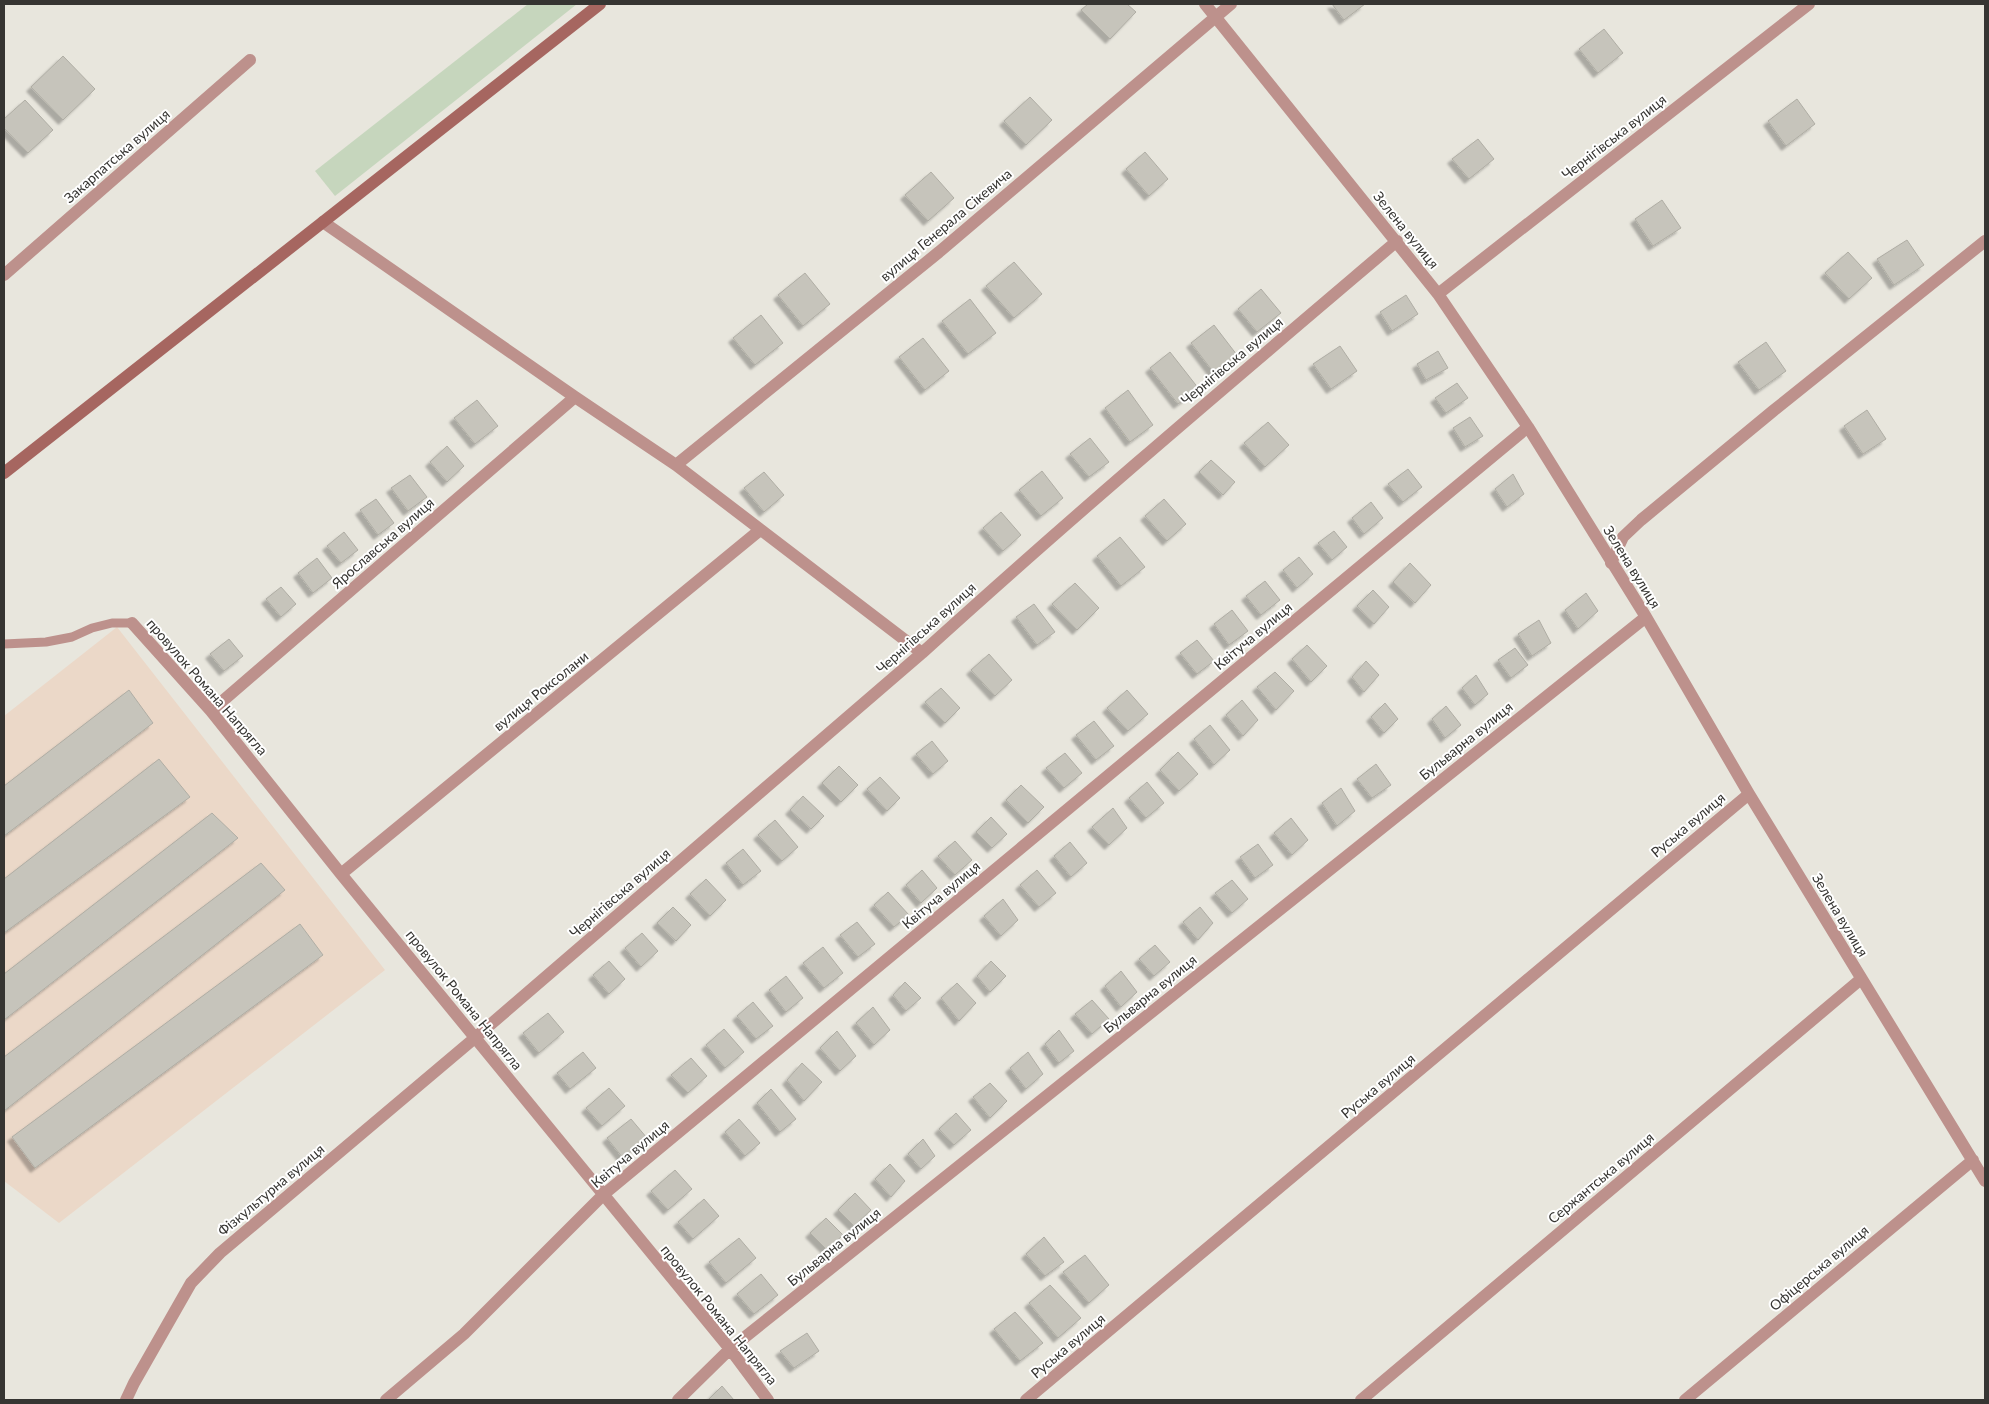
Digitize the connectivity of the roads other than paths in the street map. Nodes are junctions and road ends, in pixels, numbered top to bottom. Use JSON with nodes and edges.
{"nodes":[{"id":1,"x":600,"y":4,"type":"edge"},
{"id":2,"x":1205,"y":4,"type":"edge"},
{"id":3,"x":1231,"y":4,"type":"edge"},
{"id":4,"x":1809,"y":4,"type":"edge"},
{"id":5,"x":1215,"y":17,"type":"junction"},
{"id":6,"x":250,"y":60,"type":"dead end"},
{"id":7,"x":323,"y":222,"type":"junction"},
{"id":8,"x":1397,"y":241,"type":"junction"},
{"id":9,"x":1985,"y":241,"type":"edge"},
{"id":10,"x":4,"y":275,"type":"edge"},
{"id":11,"x":1438,"y":294,"type":"junction"},
{"id":12,"x":574,"y":397,"type":"junction"},
{"id":13,"x":1528,"y":427,"type":"junction"},
{"id":14,"x":676,"y":465,"type":"junction"},
{"id":15,"x":4,"y":473,"type":"edge"},
{"id":16,"x":760,"y":530,"type":"junction"},
{"id":17,"x":1611,"y":563,"type":"junction"},
{"id":18,"x":1646,"y":617,"type":"junction"},
{"id":19,"x":132,"y":623,"type":"joint"},
{"id":20,"x":4,"y":644,"type":"edge"},
{"id":21,"x":922,"y":653,"type":"junction"},
{"id":22,"x":210,"y":711,"type":"junction"},
{"id":23,"x":1749,"y":794,"type":"junction"},
{"id":24,"x":341,"y":874,"type":"junction"},
{"id":25,"x":1861,"y":979,"type":"junction"},
{"id":26,"x":476,"y":1037,"type":"junction"},
{"id":27,"x":1972,"y":1160,"type":"junction"},
{"id":28,"x":1985,"y":1181,"type":"edge"},
{"id":29,"x":602,"y":1196,"type":"junction"},
{"id":30,"x":730,"y":1349,"type":"junction"},
{"id":31,"x":126,"y":1400,"type":"edge"},
{"id":32,"x":386,"y":1400,"type":"edge"},
{"id":33,"x":678,"y":1400,"type":"edge"},
{"id":34,"x":768,"y":1400,"type":"edge"},
{"id":35,"x":1026,"y":1400,"type":"edge"},
{"id":36,"x":1361,"y":1400,"type":"edge"},
{"id":37,"x":1685,"y":1400,"type":"edge"}],
"edges":[{"from":1,"to":7,"type":"street"},
{"from":2,"to":5,"type":"street","name":"Зелена вулиця"},
{"from":3,"to":5,"type":"street","name":"вулиця Генерала Сікевича"},
{"from":4,"to":11,"type":"street","name":"Чернігівська вулиця"},
{"from":5,"to":8,"type":"street","name":"Зелена вулиця"},
{"from":5,"to":14,"type":"street","name":"вулиця Генерала Сікевича"},
{"from":6,"to":10,"type":"street","name":"Закарпатська вулиця"},
{"from":7,"to":12,"type":"street"},
{"from":7,"to":15,"type":"street"},
{"from":8,"to":11,"type":"street","name":"Зелена вулиця"},
{"from":8,"to":21,"type":"street","name":"Чернігівська вулиця"},
{"from":9,"to":17,"type":"street"},
{"from":11,"to":13,"type":"street","name":"Зелена вулиця"},
{"from":12,"to":14,"type":"street"},
{"from":12,"to":22,"type":"street","name":"Ярославська вулиця"},
{"from":13,"to":17,"type":"street","name":"Зелена вулиця"},
{"from":13,"to":29,"type":"street","name":"Квітуча вулиця"},
{"from":14,"to":16,"type":"street"},
{"from":16,"to":21,"type":"street"},
{"from":16,"to":24,"type":"street","name":"вулиця Роксолани"},
{"from":17,"to":18,"type":"street","name":"Зелена вулиця"},
{"from":18,"to":23,"type":"street","name":"Зелена вулиця"},
{"from":18,"to":30,"type":"street","name":"Бульварна вулиця"},
{"from":19,"to":20,"type":"lane"},
{"from":19,"to":22,"type":"street","name":"провулок Романа Напрягла"},
{"from":21,"to":26,"type":"street","name":"Чернігівська вулиця"},
{"from":22,"to":24,"type":"street","name":"провулок Романа Напрягла"},
{"from":23,"to":25,"type":"street","name":"Зелена вулиця"},
{"from":23,"to":35,"type":"street","name":"Руська вулиця"},
{"from":24,"to":26,"type":"street","name":"провулок Романа Напрягла"},
{"from":25,"to":27,"type":"street","name":"Зелена вулиця"},
{"from":25,"to":36,"type":"street","name":"Сержантська вулиця"},
{"from":26,"to":29,"type":"street","name":"провулок Романа Напрягла"},
{"from":26,"to":31,"type":"street","name":"Фізкультурна вулиця"},
{"from":27,"to":28,"type":"street","name":"Зелена вулиця"},
{"from":27,"to":37,"type":"street","name":"Офіцерська вулиця"},
{"from":29,"to":30,"type":"street","name":"провулок Романа Напрягла"},
{"from":29,"to":32,"type":"street","name":"Квітуча вулиця"},
{"from":30,"to":33,"type":"street","name":"Бульварна вулиця"},
{"from":30,"to":34,"type":"street","name":"провулок Романа Напрягла"}]}
